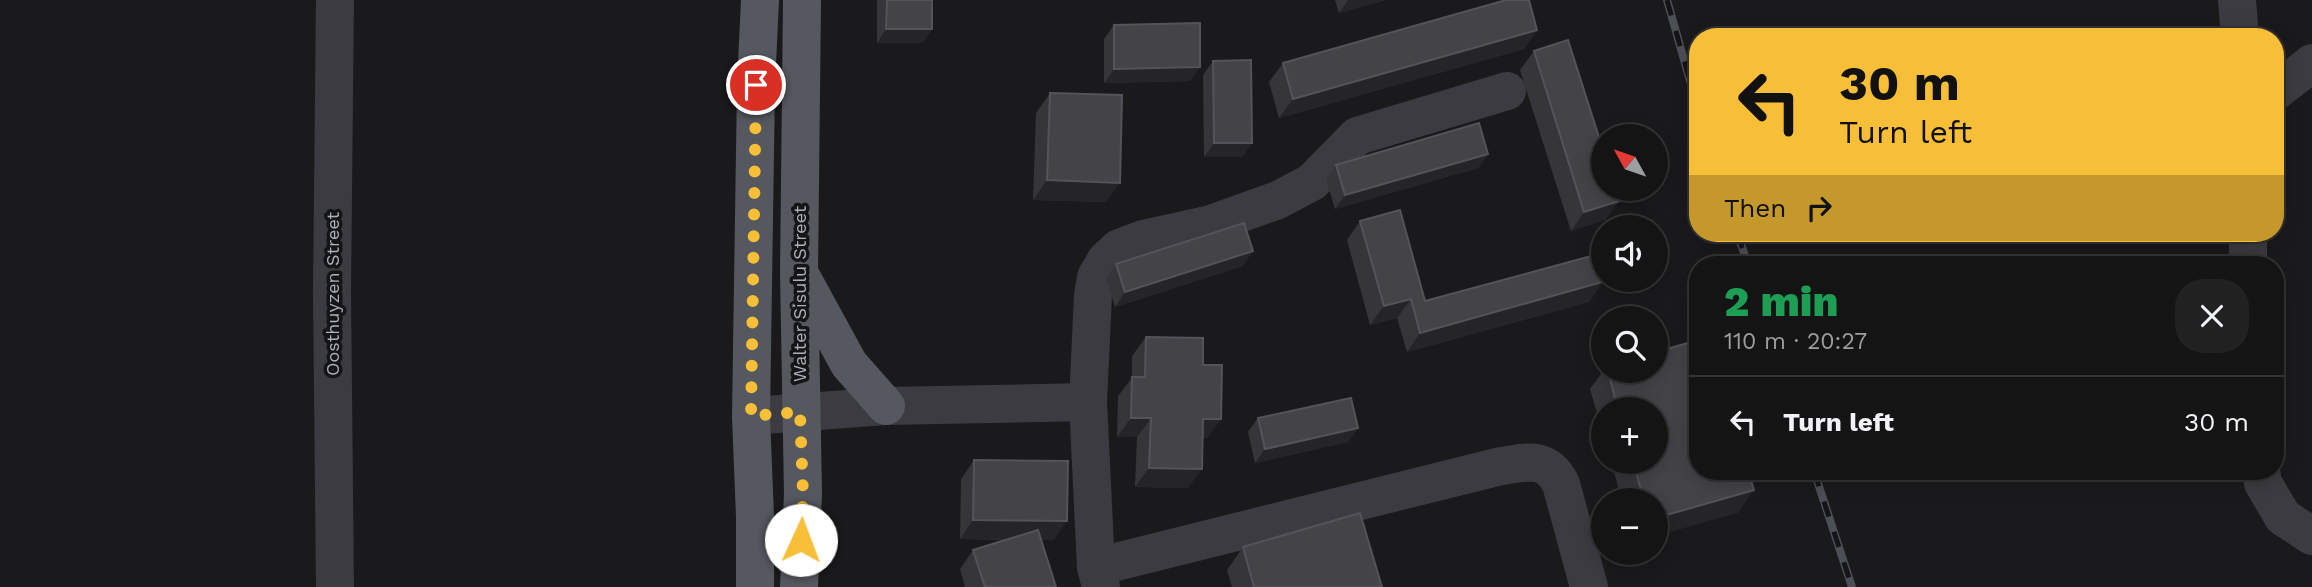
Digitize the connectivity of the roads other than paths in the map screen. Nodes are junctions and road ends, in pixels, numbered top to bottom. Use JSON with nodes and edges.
{"nodes":[{"id":1,"x":335,"y":0,"type":"edge"},
{"id":2,"x":760,"y":0,"type":"edge"},
{"id":3,"x":802,"y":0,"type":"edge"},
{"id":4,"x":2237,"y":0,"type":"edge"},
{"id":5,"x":2239,"y":28,"type":"edge"},
{"id":6,"x":2312,"y":63,"type":"edge"},
{"id":7,"x":2284,"y":85,"type":"edge"},
{"id":8,"x":1507,"y":91,"type":"dead end"},
{"id":9,"x":799,"y":273,"type":"junction"},
{"id":10,"x":1088,"y":402,"type":"junction"},
{"id":11,"x":886,"y":406,"type":"junction"},
{"id":12,"x":800,"y":412,"type":"junction"},
{"id":13,"x":751,"y":416,"type":"junction"},
{"id":14,"x":2262,"y":480,"type":"edge"},
{"id":15,"x":2297,"y":526,"type":"edge"},
{"id":16,"x":1098,"y":577,"type":"edge"},
{"id":17,"x":335,"y":587,"type":"edge"},
{"id":18,"x":755,"y":587,"type":"edge"},
{"id":19,"x":799,"y":587,"type":"edge"},
{"id":20,"x":1589,"y":587,"type":"edge"}],
"edges":[{"from":1,"to":17,"type":"street","name":"Oosthuyzen Street"},
{"from":2,"to":13,"type":"main road"},
{"from":3,"to":9,"type":"main road","name":"Walter Sisulu Street"},
{"from":4,"to":5,"type":"street"},
{"from":6,"to":7,"type":"street"},
{"from":8,"to":10,"type":"street"},
{"from":9,"to":11,"type":"main road"},
{"from":9,"to":12,"type":"main road","name":"Walter Sisulu Street"},
{"from":10,"to":11,"type":"street"},
{"from":10,"to":16,"type":"street"},
{"from":11,"to":12,"type":"street"},
{"from":12,"to":13,"type":"street"},
{"from":12,"to":19,"type":"main road","name":"Walter Sisulu Street"},
{"from":13,"to":18,"type":"main road"},
{"from":14,"to":15,"type":"street"},
{"from":16,"to":20,"type":"street"}]}
